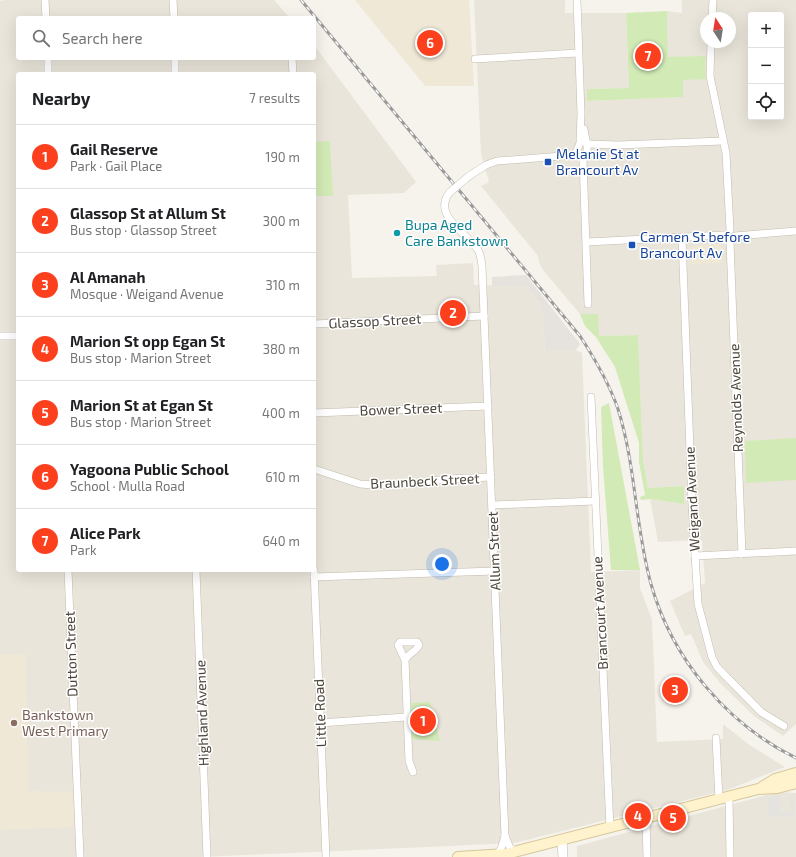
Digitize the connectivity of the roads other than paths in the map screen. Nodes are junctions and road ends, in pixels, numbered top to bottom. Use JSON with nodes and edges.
{"nodes":[{"id":1,"x":45,"y":0,"type":"edge"},
{"id":2,"x":173,"y":0,"type":"edge"},
{"id":3,"x":577,"y":0,"type":"edge"},
{"id":4,"x":712,"y":0,"type":"edge"},
{"id":5,"x":712,"y":12,"type":"edge"},
{"id":6,"x":46,"y":16,"type":"edge"},
{"id":7,"x":174,"y":16,"type":"edge"},
{"id":8,"x":711,"y":48,"type":"edge"},
{"id":9,"x":578,"y":53,"type":"junction"},
{"id":10,"x":474,"y":59,"type":"dead end"},
{"id":11,"x":48,"y":60,"type":"edge"},
{"id":12,"x":175,"y":60,"type":"edge"},
{"id":13,"x":292,"y":60,"type":"edge"},
{"id":14,"x":48,"y":72,"type":"edge"},
{"id":15,"x":175,"y":72,"type":"edge"},
{"id":16,"x":293,"y":72,"type":"edge"},
{"id":17,"x":581,"y":113,"type":"junction"},
{"id":18,"x":724,"y":141,"type":"junction"},
{"id":19,"x":587,"y":144,"type":"junction"},
{"id":20,"x":577,"y":152,"type":"junction"},
{"id":21,"x":584,"y":156,"type":"junction"},
{"id":22,"x":796,"y":231,"type":"edge"},
{"id":23,"x":730,"y":234,"type":"junction"},
{"id":24,"x":682,"y":238,"type":"junction"},
{"id":25,"x":587,"y":242,"type":"junction"},
{"id":26,"x":588,"y":304,"type":"dead end"},
{"id":27,"x":484,"y":316,"type":"junction"},
{"id":28,"x":316,"y":324,"type":"edge"},
{"id":29,"x":0,"y":336,"type":"edge"},
{"id":30,"x":16,"y":336,"type":"edge"},
{"id":31,"x":592,"y":397,"type":"dead end"},
{"id":32,"x":488,"y":406,"type":"junction"},
{"id":33,"x":316,"y":413,"type":"edge"},
{"id":34,"x":316,"y":470,"type":"edge"},
{"id":35,"x":491,"y":477,"type":"junction"},
{"id":36,"x":595,"y":501,"type":"junction"},
{"id":37,"x":493,"y":506,"type":"junction"},
{"id":38,"x":796,"y":551,"type":"edge"},
{"id":39,"x":742,"y":554,"type":"junction"},
{"id":40,"x":695,"y":556,"type":"junction"},
{"id":41,"x":494,"y":571,"type":"junction"},
{"id":42,"x":68,"y":572,"type":"edge"},
{"id":43,"x":196,"y":572,"type":"edge"},
{"id":44,"x":314,"y":573,"type":"edge"},
{"id":45,"x":405,"y":660,"type":"dead end"},
{"id":46,"x":406,"y":717,"type":"junction"},
{"id":47,"x":320,"y":723,"type":"junction"},
{"id":48,"x":784,"y":726,"type":"dead end"},
{"id":49,"x":716,"y":738,"type":"dead end"},
{"id":50,"x":412,"y":772,"type":"dead end"},
{"id":51,"x":796,"y":773,"type":"edge"},
{"id":52,"x":796,"y":783,"type":"edge"},
{"id":53,"x":758,"y":789,"type":"junction"},
{"id":54,"x":724,"y":799,"type":"junction"},
{"id":55,"x":646,"y":819,"type":"junction"},
{"id":56,"x":610,"y":828,"type":"junction"},
{"id":57,"x":505,"y":836,"type":"junction"},
{"id":58,"x":562,"y":840,"type":"junction"},
{"id":59,"x":516,"y":852,"type":"junction"},
{"id":60,"x":496,"y":855,"type":"junction"},
{"id":61,"x":80,"y":857,"type":"edge"},
{"id":62,"x":207,"y":857,"type":"edge"},
{"id":63,"x":326,"y":857,"type":"edge"},
{"id":64,"x":458,"y":857,"type":"edge"},
{"id":65,"x":563,"y":857,"type":"edge"},
{"id":66,"x":647,"y":857,"type":"edge"},
{"id":67,"x":730,"y":857,"type":"edge"}],
"edges":[{"from":1,"to":6,"type":"street"},
{"from":2,"to":7,"type":"street"},
{"from":3,"to":9,"type":"street"},
{"from":4,"to":5,"type":"street"},
{"from":8,"to":18,"type":"street"},
{"from":9,"to":10,"type":"street"},
{"from":9,"to":17,"type":"street"},
{"from":11,"to":14,"type":"street"},
{"from":12,"to":15,"type":"street"},
{"from":13,"to":16,"type":"street"},
{"from":17,"to":19,"type":"street"},
{"from":17,"to":20,"type":"street"},
{"from":18,"to":19,"type":"street"},
{"from":18,"to":23,"type":"street"},
{"from":19,"to":21,"type":"street"},
{"from":20,"to":21,"type":"street"},
{"from":20,"to":27,"type":"street","name":"Allum Street","bridge":true},
{"from":21,"to":25,"type":"street"},
{"from":22,"to":23,"type":"street"},
{"from":23,"to":24,"type":"street"},
{"from":23,"to":39,"type":"street","name":"Reynolds Avenue"},
{"from":24,"to":25,"type":"street"},
{"from":24,"to":40,"type":"street","name":"Weigand Avenue"},
{"from":25,"to":26,"type":"street"},
{"from":27,"to":28,"type":"street","name":"Glassop Street"},
{"from":27,"to":32,"type":"street","name":"Allum Street"},
{"from":29,"to":30,"type":"street"},
{"from":31,"to":36,"type":"street","name":"Brancourt Avenue"},
{"from":32,"to":33,"type":"street","name":"Bower Street"},
{"from":32,"to":35,"type":"street","name":"Allum Street"},
{"from":34,"to":35,"type":"street","name":"Braunbeck Street"},
{"from":35,"to":37,"type":"street","name":"Allum Street"},
{"from":36,"to":37,"type":"street"},
{"from":36,"to":56,"type":"street","name":"Brancourt Avenue"},
{"from":37,"to":41,"type":"street","name":"Allum Street"},
{"from":38,"to":39,"type":"street"},
{"from":39,"to":40,"type":"street"},
{"from":40,"to":48,"type":"street","name":"Weigand Avenue"},
{"from":41,"to":44,"type":"street"},
{"from":41,"to":57,"type":"street","name":"Allum Street"},
{"from":42,"to":61,"type":"street","name":"Dutton Street"},
{"from":43,"to":62,"type":"street","name":"Highland Avenue"},
{"from":44,"to":47,"type":"street","name":"Little Road"},
{"from":45,"to":46,"type":"street"},
{"from":46,"to":47,"type":"street"},
{"from":46,"to":50,"type":"street"},
{"from":47,"to":63,"type":"street","name":"Little Road"},
{"from":49,"to":54,"type":"street"},
{"from":51,"to":53,"type":"main road"},
{"from":52,"to":53,"type":"main road"},
{"from":53,"to":54,"type":"main road"},
{"from":54,"to":55,"type":"main road"},
{"from":54,"to":67,"type":"street"},
{"from":55,"to":56,"type":"main road"},
{"from":55,"to":66,"type":"street"},
{"from":56,"to":58,"type":"main road"},
{"from":57,"to":59,"type":"street"},
{"from":57,"to":60,"type":"street","name":"Allum Street"},
{"from":58,"to":59,"type":"main road"},
{"from":58,"to":65,"type":"street"},
{"from":59,"to":60,"type":"main road"},
{"from":60,"to":64,"type":"main road"}]}
